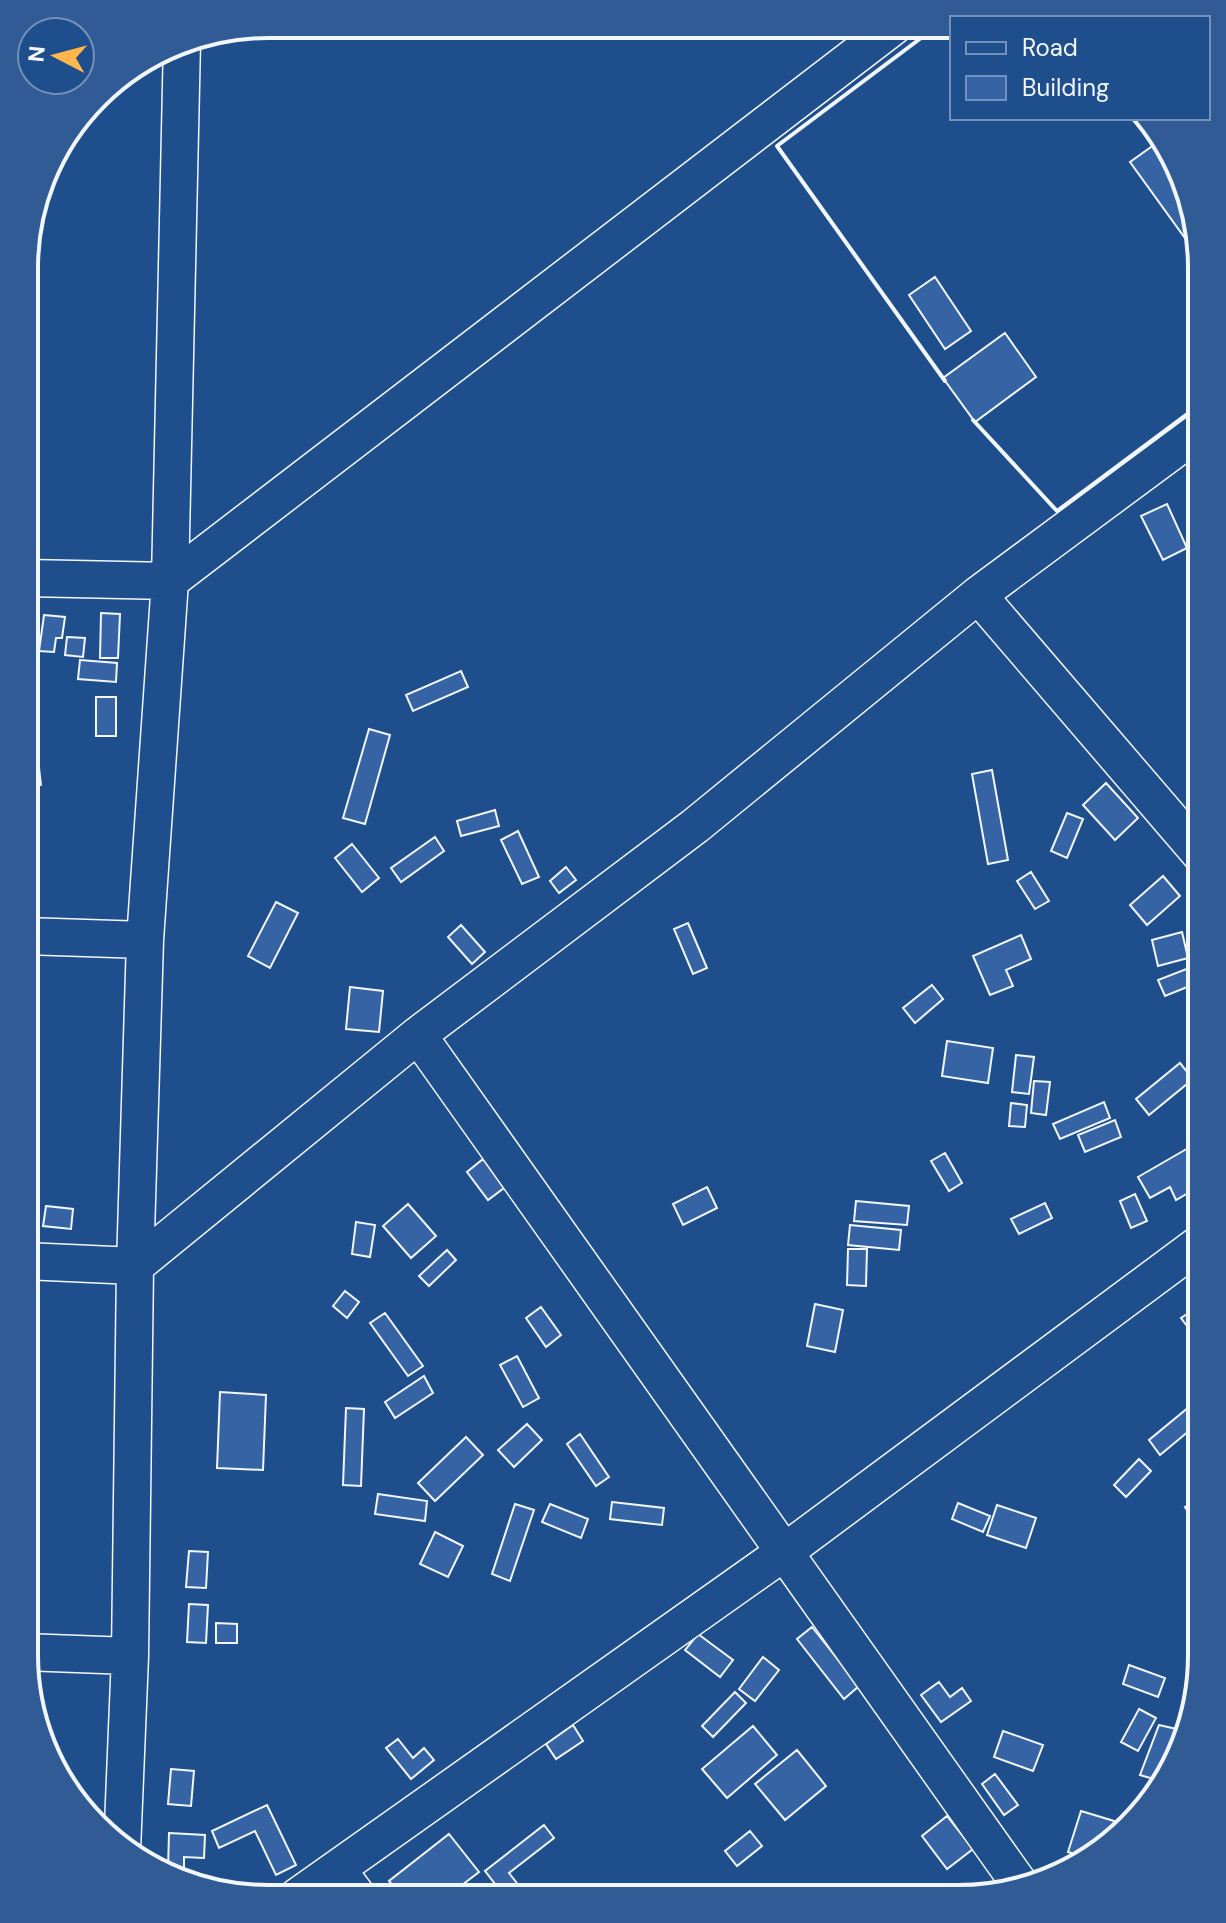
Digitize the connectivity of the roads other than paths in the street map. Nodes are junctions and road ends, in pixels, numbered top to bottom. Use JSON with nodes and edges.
{"nodes":[{"id":1,"x":878,"y":38,"type":"edge"},
{"id":2,"x":182,"y":55,"type":"edge"},
{"id":3,"x":1188,"y":439,"type":"edge"},
{"id":4,"x":38,"y":578,"type":"edge"},
{"id":5,"x":170,"y":581,"type":"junction"},
{"id":6,"x":978,"y":595,"type":"junction"},
{"id":7,"x":1188,"y":840,"type":"edge"},
{"id":8,"x":38,"y":936,"type":"edge"},
{"id":9,"x":145,"y":940,"type":"junction"},
{"id":10,"x":418,"y":1035,"type":"junction"},
{"id":11,"x":38,"y":1262,"type":"edge"},
{"id":12,"x":1188,"y":1265,"type":"edge"},
{"id":13,"x":135,"y":1266,"type":"junction"},
{"id":14,"x":783,"y":1553,"type":"junction"},
{"id":15,"x":38,"y":1653,"type":"edge"},
{"id":16,"x":130,"y":1656,"type":"junction"},
{"id":17,"x":123,"y":1833,"type":"edge"},
{"id":18,"x":1015,"y":1878,"type":"edge"},
{"id":19,"x":348,"y":1883,"type":"edge"}],
"edges":[{"from":1,"to":5,"type":"street"},
{"from":2,"to":5,"type":"street"},
{"from":3,"to":6,"type":"street"},
{"from":4,"to":5,"type":"street"},
{"from":5,"to":9,"type":"street"},
{"from":6,"to":7,"type":"street"},
{"from":6,"to":10,"type":"street"},
{"from":8,"to":9,"type":"street"},
{"from":9,"to":13,"type":"street"},
{"from":10,"to":13,"type":"street"},
{"from":10,"to":14,"type":"street"},
{"from":11,"to":13,"type":"street"},
{"from":12,"to":14,"type":"street"},
{"from":13,"to":16,"type":"street"},
{"from":14,"to":18,"type":"street"},
{"from":14,"to":19,"type":"street"},
{"from":15,"to":16,"type":"street"},
{"from":16,"to":17,"type":"street"}]}
